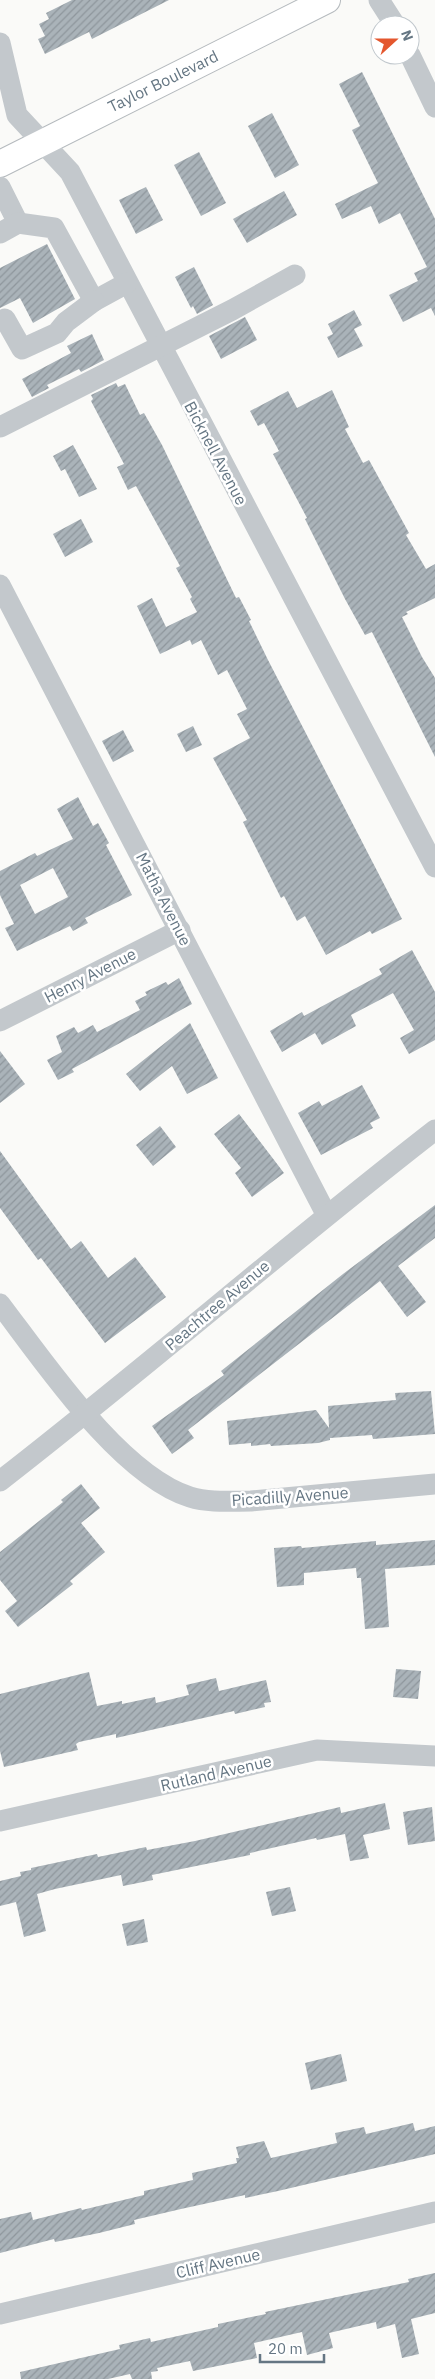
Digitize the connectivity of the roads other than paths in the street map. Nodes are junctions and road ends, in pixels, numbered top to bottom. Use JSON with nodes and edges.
{"nodes":[{"id":1,"x":326,"y":0,"type":"edge"},
{"id":2,"x":379,"y":0,"type":"edge"},
{"id":3,"x":389,"y":15,"type":"edge"},
{"id":4,"x":0,"y":43,"type":"edge"},
{"id":5,"x":415,"y":65,"type":"edge"},
{"id":6,"x":435,"y":107,"type":"edge"},
{"id":7,"x":43,"y":142,"type":"junction"},
{"id":8,"x":0,"y":164,"type":"edge"},
{"id":9,"x":0,"y":188,"type":"edge"},
{"id":10,"x":9,"y":228,"type":"edge"},
{"id":11,"x":295,"y":275,"type":"dead end"},
{"id":12,"x":127,"y":283,"type":"junction"},
{"id":13,"x":94,"y":300,"type":"junction"},
{"id":14,"x":5,"y":319,"type":"dead end"},
{"id":15,"x":160,"y":345,"type":"junction"},
{"id":16,"x":0,"y":427,"type":"edge"},
{"id":17,"x":0,"y":585,"type":"edge"},
{"id":18,"x":435,"y":867,"type":"edge"},
{"id":19,"x":180,"y":930,"type":"junction"},
{"id":20,"x":0,"y":1021,"type":"edge"},
{"id":21,"x":435,"y":1130,"type":"edge"},
{"id":22,"x":326,"y":1214,"type":"junction"},
{"id":23,"x":0,"y":1304,"type":"edge"},
{"id":24,"x":87,"y":1414,"type":"junction"},
{"id":25,"x":0,"y":1481,"type":"edge"},
{"id":26,"x":435,"y":1484,"type":"edge"},
{"id":27,"x":435,"y":1756,"type":"edge"},
{"id":28,"x":0,"y":1821,"type":"edge"},
{"id":29,"x":435,"y":2212,"type":"edge"},
{"id":30,"x":0,"y":2314,"type":"edge"}],
"edges":[{"from":1,"to":7,"type":"main road","name":"Taylor Boulevard"},
{"from":2,"to":3,"type":"street"},
{"from":4,"to":7,"type":"street","name":"Bicknell Avenue"},
{"from":5,"to":6,"type":"street"},
{"from":7,"to":8,"type":"main road","name":"Taylor Boulevard"},
{"from":7,"to":12,"type":"street","name":"Bicknell Avenue"},
{"from":9,"to":10,"type":"street"},
{"from":10,"to":13,"type":"street"},
{"from":11,"to":15,"type":"street"},
{"from":12,"to":13,"type":"street"},
{"from":12,"to":15,"type":"street","name":"Bicknell Avenue"},
{"from":13,"to":14,"type":"street"},
{"from":15,"to":16,"type":"street"},
{"from":15,"to":18,"type":"street","name":"Bicknell Avenue"},
{"from":17,"to":19,"type":"street","name":"Matha Avenue"},
{"from":19,"to":20,"type":"street","name":"Henry Avenue"},
{"from":19,"to":22,"type":"street","name":"Matha Avenue"},
{"from":21,"to":22,"type":"street","name":"Peachtree Avenue"},
{"from":22,"to":24,"type":"street","name":"Peachtree Avenue"},
{"from":23,"to":24,"type":"street","name":"Picadilly Avenue"},
{"from":24,"to":25,"type":"street","name":"Peachtree Avenue"},
{"from":24,"to":26,"type":"street","name":"Picadilly Avenue"},
{"from":27,"to":28,"type":"street","name":"Rutland Avenue"},
{"from":29,"to":30,"type":"street","name":"Cliff Avenue"}]}
